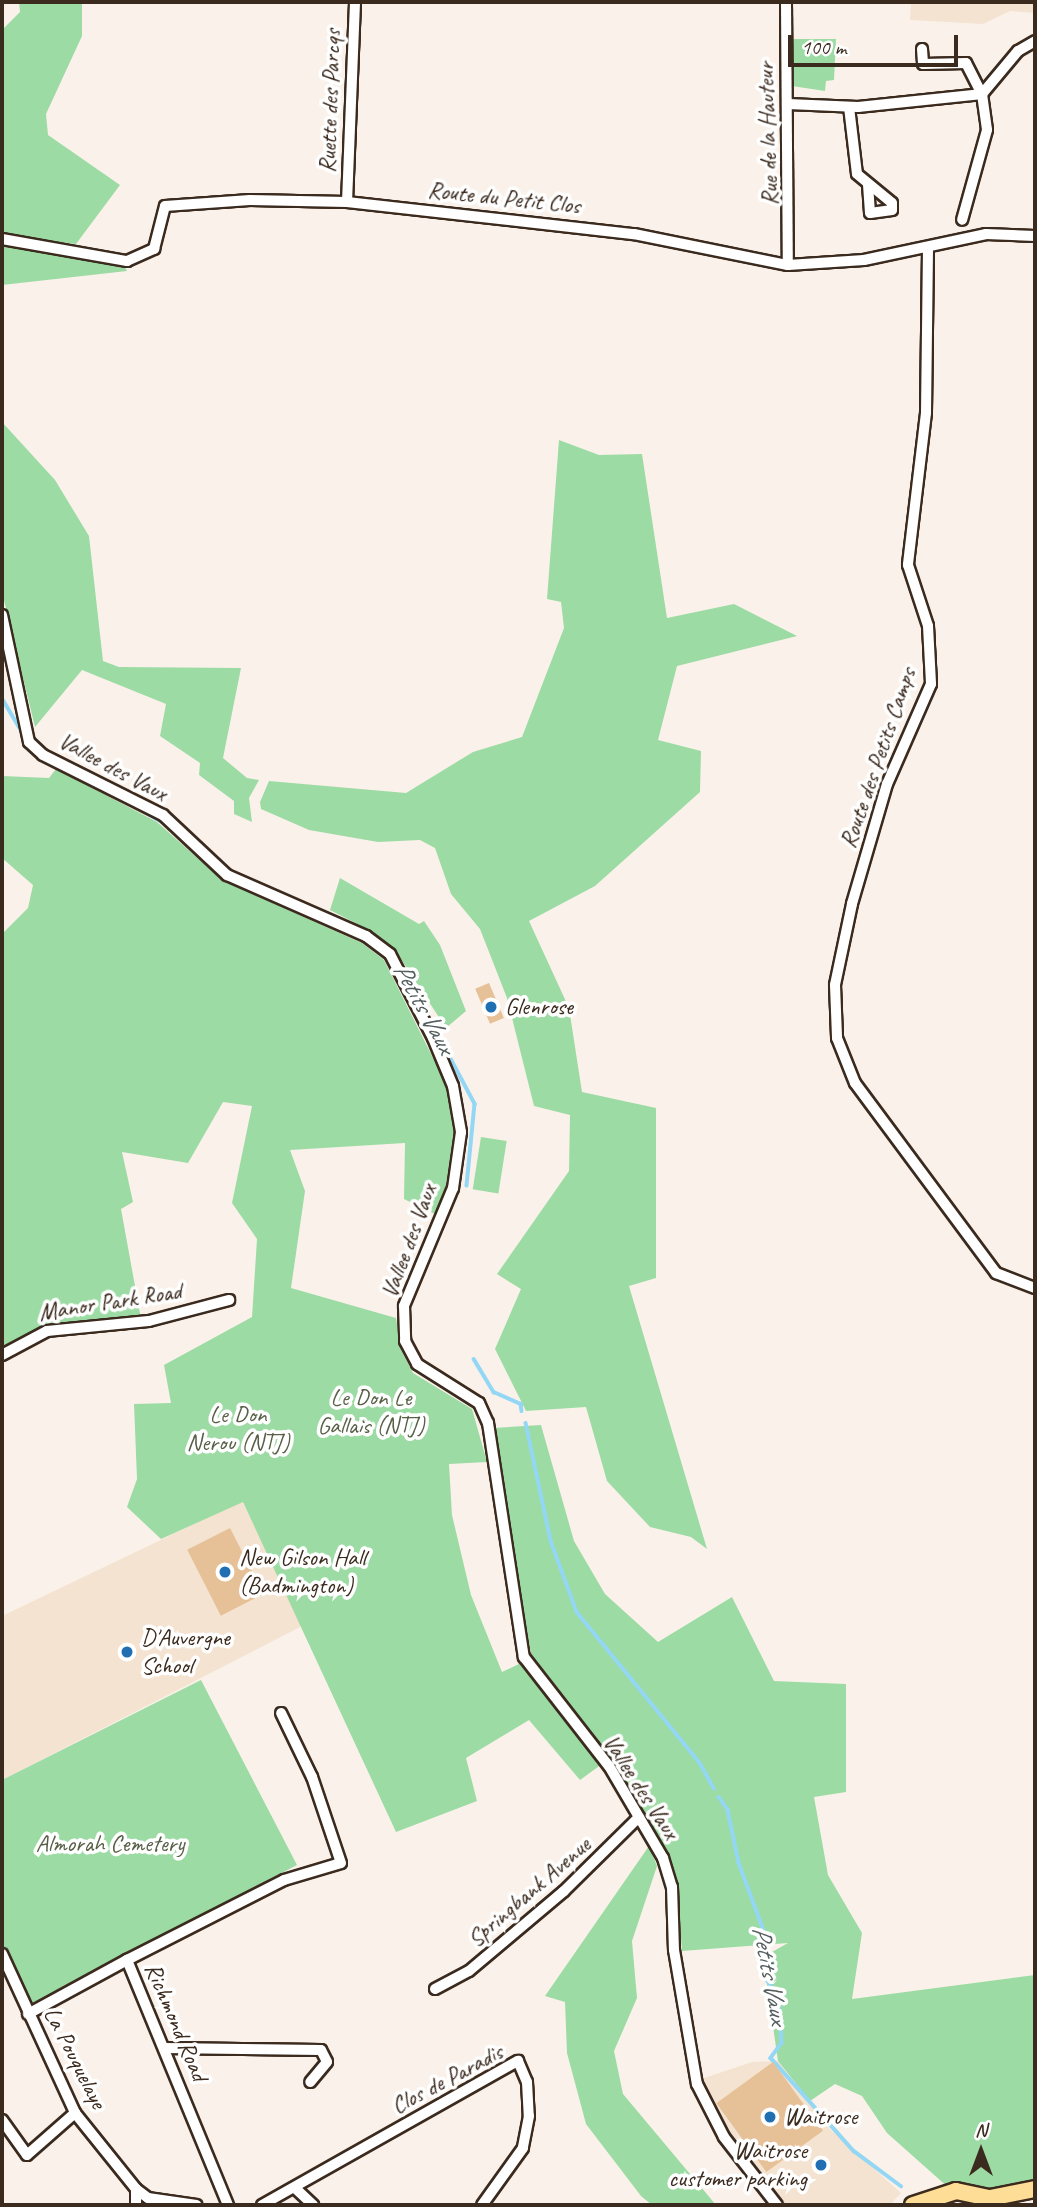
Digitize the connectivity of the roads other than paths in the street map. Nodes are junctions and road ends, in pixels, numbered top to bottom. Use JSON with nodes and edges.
{"nodes":[{"id":1,"x":355,"y":2,"type":"edge"},
{"id":2,"x":786,"y":2,"type":"edge"},
{"id":3,"x":1035,"y":41,"type":"edge"},
{"id":4,"x":922,"y":49,"type":"dead end"},
{"id":5,"x":982,"y":94,"type":"junction"},
{"id":6,"x":788,"y":104,"type":"junction"},
{"id":7,"x":849,"y":107,"type":"junction"},
{"id":8,"x":867,"y":185,"type":"dead end"},
{"id":9,"x":347,"y":202,"type":"junction"},
{"id":10,"x":962,"y":220,"type":"dead end"},
{"id":11,"x":1035,"y":236,"type":"edge"},
{"id":12,"x":2,"y":239,"type":"edge"},
{"id":13,"x":928,"y":249,"type":"junction"},
{"id":14,"x":788,"y":265,"type":"junction"},
{"id":15,"x":2,"y":615,"type":"edge"},
{"id":16,"x":1035,"y":1288,"type":"edge"},
{"id":17,"x":229,"y":1300,"type":"dead end"},
{"id":18,"x":2,"y":1355,"type":"edge"},
{"id":19,"x":281,"y":1713,"type":"dead end"},
{"id":20,"x":639,"y":1816,"type":"junction"},
{"id":21,"x":2,"y":1954,"type":"edge"},
{"id":22,"x":127,"y":1960,"type":"junction"},
{"id":23,"x":435,"y":1989,"type":"dead end"},
{"id":24,"x":28,"y":2014,"type":"junction"},
{"id":25,"x":164,"y":2048,"type":"junction"},
{"id":26,"x":310,"y":2082,"type":"dead end"},
{"id":27,"x":75,"y":2113,"type":"junction"},
{"id":28,"x":2,"y":2119,"type":"edge"},
{"id":29,"x":295,"y":2188,"type":"junction"},
{"id":30,"x":136,"y":2189,"type":"junction"},
{"id":31,"x":1035,"y":2189,"type":"edge"},
{"id":32,"x":136,"y":2205,"type":"edge"},
{"id":33,"x":197,"y":2205,"type":"edge"},
{"id":34,"x":228,"y":2205,"type":"edge"},
{"id":35,"x":262,"y":2205,"type":"edge"},
{"id":36,"x":313,"y":2205,"type":"edge"},
{"id":37,"x":482,"y":2205,"type":"edge"},
{"id":38,"x":777,"y":2205,"type":"edge"},
{"id":39,"x":913,"y":2205,"type":"edge"}],
"edges":[{"from":1,"to":9,"type":"street","name":"Ruette des Parcqs"},
{"from":2,"to":6,"type":"street","name":"Rue de la Hauteur"},
{"from":3,"to":5,"type":"street"},
{"from":4,"to":5,"type":"street"},
{"from":5,"to":7,"type":"street"},
{"from":5,"to":10,"type":"street"},
{"from":6,"to":7,"type":"street"},
{"from":6,"to":14,"type":"street","name":"Rue de la Hauteur"},
{"from":7,"to":8,"type":"street"},
{"from":9,"to":12,"type":"street","name":"Route du Petit Clos"},
{"from":9,"to":14,"type":"street","name":"Route du Petit Clos"},
{"from":11,"to":13,"type":"street","name":"Route du Petit Clos"},
{"from":13,"to":14,"type":"street","name":"Route du Petit Clos"},
{"from":13,"to":16,"type":"street","name":"Route des Petits Camps"},
{"from":15,"to":20,"type":"street","name":"Vallee des Vaux"},
{"from":17,"to":18,"type":"street","name":"Manor Park Road"},
{"from":19,"to":22,"type":"street"},
{"from":20,"to":23,"type":"street","name":"Springbank Avenue"},
{"from":20,"to":38,"type":"street","name":"Vallee des Vaux"},
{"from":21,"to":24,"type":"street","name":"La Pouquelaye"},
{"from":22,"to":24,"type":"street","name":"Richmond Road"},
{"from":22,"to":25,"type":"street","name":"Richmond Road"},
{"from":24,"to":27,"type":"street","name":"La Pouquelaye"},
{"from":25,"to":26,"type":"street"},
{"from":25,"to":34,"type":"street","name":"Richmond Road"},
{"from":27,"to":28,"type":"street"},
{"from":27,"to":30,"type":"street","name":"La Pouquelaye"},
{"from":29,"to":35,"type":"street","name":"Clos de Paradis"},
{"from":29,"to":36,"type":"street"},
{"from":29,"to":37,"type":"street","name":"Clos de Paradis"},
{"from":30,"to":32,"type":"street"},
{"from":30,"to":33,"type":"street"},
{"from":31,"to":39,"type":"main road"}]}
